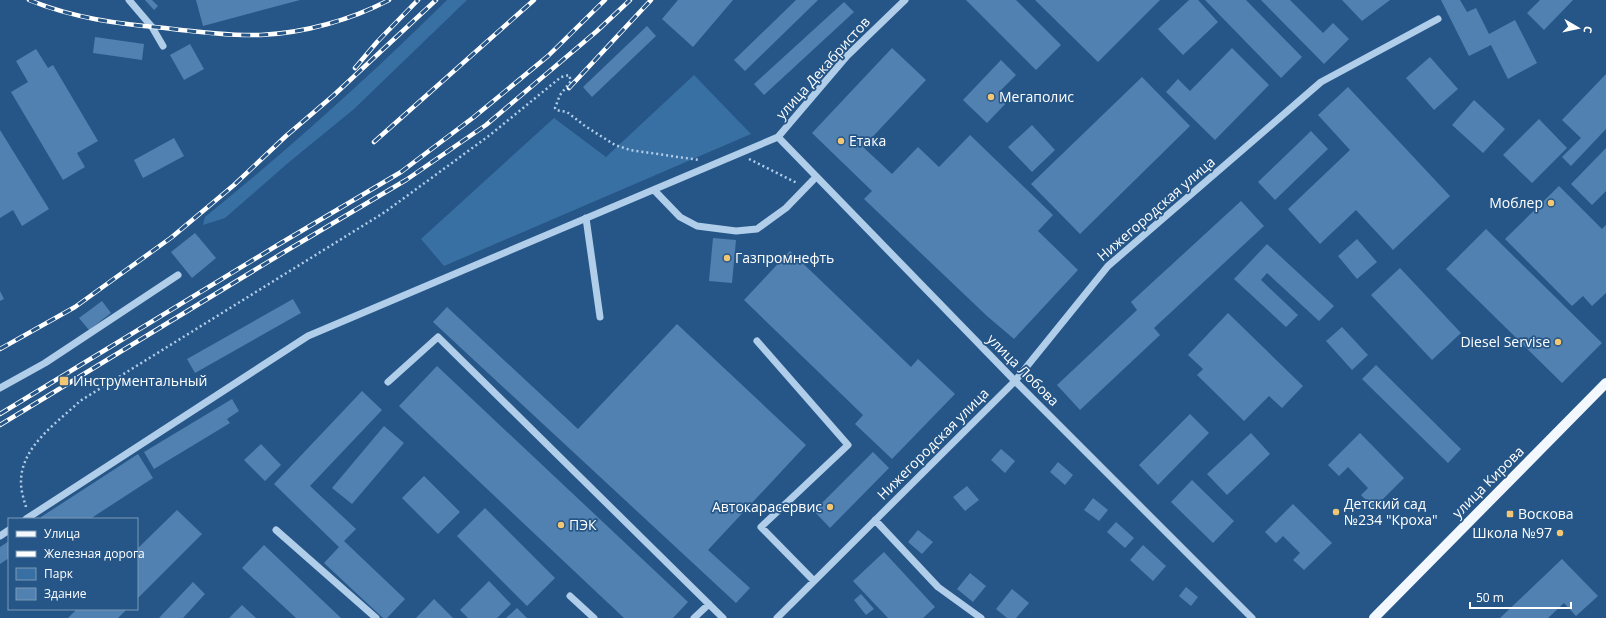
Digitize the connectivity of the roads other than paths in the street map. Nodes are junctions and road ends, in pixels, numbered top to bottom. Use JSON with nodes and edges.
{"nodes":[{"id":1,"x":129,"y":0,"type":"edge"},
{"id":2,"x":905,"y":0,"type":"edge"},
{"id":3,"x":1438,"y":19,"type":"dead end"},
{"id":4,"x":163,"y":46,"type":"dead end"},
{"id":5,"x":778,"y":137,"type":"junction"},
{"id":6,"x":816,"y":177,"type":"junction"},
{"id":7,"x":654,"y":190,"type":"junction"},
{"id":8,"x":586,"y":218,"type":"junction"},
{"id":9,"x":178,"y":275,"type":"dead end"},
{"id":10,"x":600,"y":316,"type":"dead end"},
{"id":11,"x":757,"y":342,"type":"dead end"},
{"id":12,"x":1015,"y":381,"type":"junction"},
{"id":13,"x":388,"y":382,"type":"dead end"},
{"id":14,"x":1606,"y":383,"type":"edge"},
{"id":15,"x":0,"y":388,"type":"edge"},
{"id":16,"x":27,"y":518,"type":"edge"},
{"id":17,"x":875,"y":520,"type":"junction"},
{"id":18,"x":276,"y":530,"type":"dead end"},
{"id":19,"x":814,"y":581,"type":"junction"},
{"id":20,"x":570,"y":596,"type":"dead end"},
{"id":21,"x":709,"y":604,"type":"junction"},
{"id":22,"x":376,"y":618,"type":"edge"},
{"id":23,"x":594,"y":618,"type":"edge"},
{"id":24,"x":694,"y":618,"type":"edge"},
{"id":25,"x":723,"y":618,"type":"edge"},
{"id":26,"x":777,"y":618,"type":"edge"},
{"id":27,"x":981,"y":618,"type":"edge"},
{"id":28,"x":1252,"y":618,"type":"edge"},
{"id":29,"x":1374,"y":618,"type":"edge"}],
"edges":[{"from":1,"to":4,"type":"street"},
{"from":2,"to":5,"type":"street","name":"улица Декабристов"},
{"from":3,"to":12,"type":"street","name":"Нижегородская улица"},
{"from":5,"to":6,"type":"street","name":"улица Лобова"},
{"from":5,"to":7,"type":"street"},
{"from":6,"to":7,"type":"street"},
{"from":6,"to":12,"type":"street","name":"улица Лобова"},
{"from":7,"to":8,"type":"street"},
{"from":8,"to":10,"type":"street"},
{"from":8,"to":16,"type":"street"},
{"from":9,"to":15,"type":"street"},
{"from":11,"to":19,"type":"street"},
{"from":12,"to":17,"type":"street","name":"Нижегородская улица"},
{"from":12,"to":28,"type":"street","name":"улица Лобова"},
{"from":13,"to":21,"type":"street"},
{"from":14,"to":29,"type":"main road","name":"улица Кирова"},
{"from":17,"to":19,"type":"street","name":"Нижегородская улица"},
{"from":17,"to":27,"type":"street"},
{"from":18,"to":22,"type":"street"},
{"from":19,"to":26,"type":"street","name":"Нижегородская улица"},
{"from":20,"to":23,"type":"street"},
{"from":21,"to":24,"type":"street"},
{"from":21,"to":25,"type":"street"}]}
